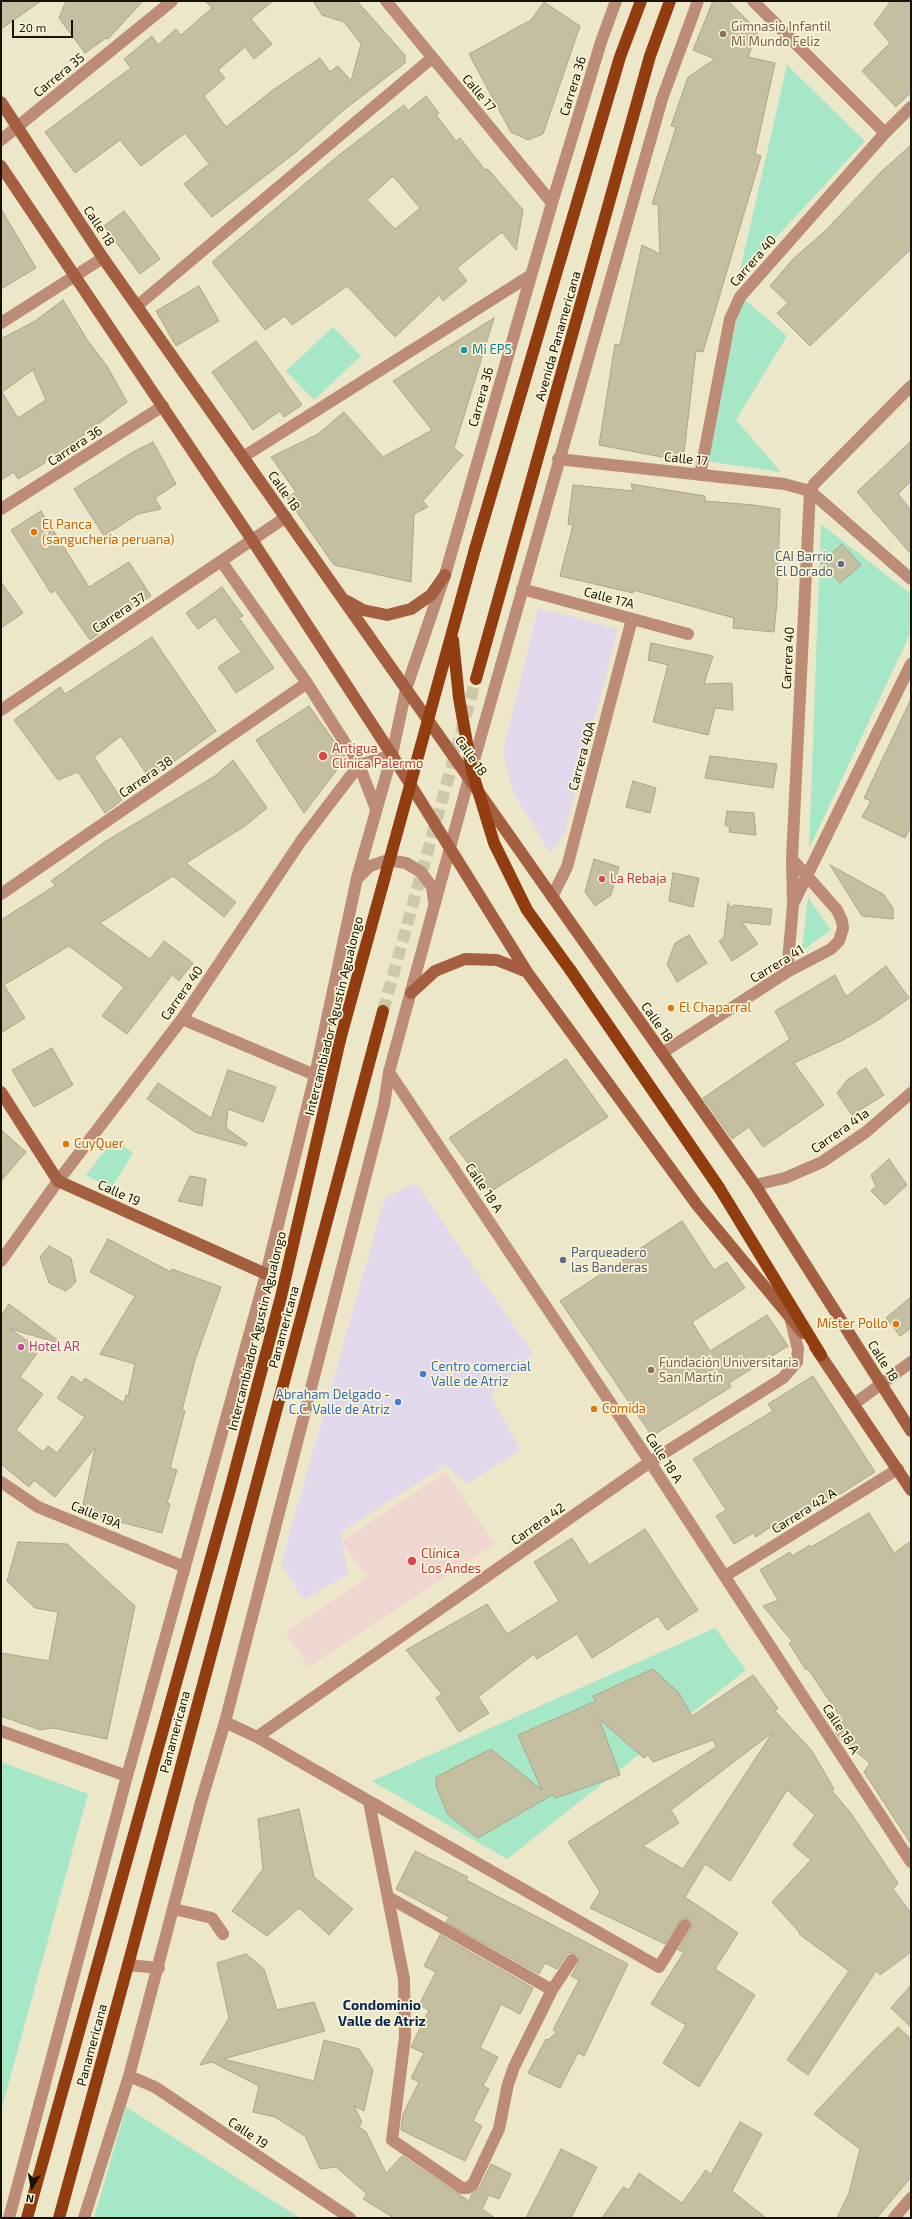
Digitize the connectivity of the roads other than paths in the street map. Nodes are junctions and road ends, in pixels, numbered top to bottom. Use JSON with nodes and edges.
{"nodes":[{"id":1,"x":172,"y":1,"type":"edge"},
{"id":2,"x":386,"y":1,"type":"edge"},
{"id":3,"x":616,"y":1,"type":"edge"},
{"id":4,"x":641,"y":1,"type":"edge"},
{"id":5,"x":670,"y":1,"type":"edge"},
{"id":6,"x":698,"y":1,"type":"edge"},
{"id":7,"x":753,"y":1,"type":"edge"},
{"id":8,"x":432,"y":58,"type":"junction"},
{"id":9,"x":1,"y":102,"type":"edge"},
{"id":10,"x":911,"y":107,"type":"edge"},
{"id":11,"x":18,"y":126,"type":"junction"},
{"id":12,"x":885,"y":133,"type":"junction"},
{"id":13,"x":1,"y":140,"type":"edge"},
{"id":14,"x":1,"y":166,"type":"edge"},
{"id":15,"x":552,"y":203,"type":"junction"},
{"id":16,"x":103,"y":258,"type":"junction"},
{"id":17,"x":531,"y":275,"type":"junction"},
{"id":18,"x":75,"y":277,"type":"junction"},
{"id":19,"x":137,"y":306,"type":"junction"},
{"id":20,"x":1,"y":323,"type":"edge"},
{"id":21,"x":911,"y":386,"type":"edge"},
{"id":22,"x":163,"y":406,"type":"junction"},
{"id":23,"x":243,"y":457,"type":"junction"},
{"id":24,"x":558,"y":459,"type":"junction"},
{"id":25,"x":700,"y":475,"type":"junction"},
{"id":26,"x":810,"y":491,"type":"junction"},
{"id":27,"x":1,"y":509,"type":"edge"},
{"id":28,"x":286,"y":517,"type":"junction"},
{"id":29,"x":252,"y":540,"type":"junction"},
{"id":30,"x":475,"y":549,"type":"joint"},
{"id":31,"x":221,"y":561,"type":"junction"},
{"id":32,"x":445,"y":575,"type":"junction"},
{"id":33,"x":911,"y":579,"type":"edge"},
{"id":34,"x":522,"y":589,"type":"junction"},
{"id":35,"x":342,"y":598,"type":"junction"},
{"id":36,"x":632,"y":619,"type":"junction"},
{"id":37,"x":452,"y":633,"type":"junction"},
{"id":38,"x":688,"y":634,"type":"dead end"},
{"id":39,"x":911,"y":664,"type":"edge"},
{"id":40,"x":476,"y":679,"type":"tunnel mouth"},
{"id":41,"x":307,"y":683,"type":"junction"},
{"id":42,"x":406,"y":689,"type":"junction"},
{"id":43,"x":1,"y":710,"type":"edge"},
{"id":44,"x":392,"y":756,"type":"junction"},
{"id":45,"x":359,"y":765,"type":"junction"},
{"id":46,"x":469,"y":778,"type":"junction"},
{"id":47,"x":376,"y":810,"type":"junction"},
{"id":48,"x":451,"y":850,"type":"junction"},
{"id":49,"x":792,"y":859,"type":"junction"},
{"id":50,"x":807,"y":876,"type":"junction"},
{"id":51,"x":357,"y":878,"type":"junction"},
{"id":52,"x":1,"y":894,"type":"edge"},
{"id":53,"x":552,"y":897,"type":"junction"},
{"id":54,"x":434,"y":905,"type":"junction"},
{"id":55,"x":793,"y":905,"type":"junction"},
{"id":56,"x":527,"y":972,"type":"junction"},
{"id":57,"x":788,"y":972,"type":"junction"},
{"id":58,"x":411,"y":993,"type":"junction"},
{"id":59,"x":383,"y":1010,"type":"tunnel mouth"},
{"id":60,"x":182,"y":1019,"type":"junction"},
{"id":61,"x":662,"y":1053,"type":"junction"},
{"id":62,"x":389,"y":1072,"type":"junction"},
{"id":63,"x":316,"y":1075,"type":"junction"},
{"id":64,"x":1,"y":1092,"type":"edge"},
{"id":65,"x":911,"y":1094,"type":"edge"},
{"id":66,"x":58,"y":1181,"type":"junction"},
{"id":67,"x":755,"y":1185,"type":"junction"},
{"id":68,"x":1,"y":1261,"type":"edge"},
{"id":69,"x":266,"y":1274,"type":"junction"},
{"id":70,"x":790,"y":1317,"type":"junction"},
{"id":71,"x":821,"y":1354,"type":"junction"},
{"id":72,"x":911,"y":1362,"type":"edge"},
{"id":73,"x":882,"y":1385,"type":"junction"},
{"id":74,"x":854,"y":1404,"type":"junction"},
{"id":75,"x":911,"y":1431,"type":"edge"},
{"id":76,"x":650,"y":1462,"type":"junction"},
{"id":77,"x":898,"y":1469,"type":"junction"},
{"id":78,"x":1,"y":1482,"type":"edge"},
{"id":79,"x":911,"y":1490,"type":"edge"},
{"id":80,"x":185,"y":1567,"type":"junction"},
{"id":81,"x":725,"y":1576,"type":"junction"},
{"id":82,"x":225,"y":1722,"type":"junction"},
{"id":83,"x":1,"y":1730,"type":"edge"},
{"id":84,"x":257,"y":1737,"type":"junction"},
{"id":85,"x":127,"y":1776,"type":"junction"},
{"id":86,"x":369,"y":1802,"type":"junction"},
{"id":87,"x":911,"y":1862,"type":"edge"},
{"id":88,"x":388,"y":1897,"type":"junction"},
{"id":89,"x":174,"y":1909,"type":"junction"},
{"id":90,"x":685,"y":1925,"type":"dead end"},
{"id":91,"x":223,"y":1934,"type":"dead end"},
{"id":92,"x":572,"y":1960,"type":"dead end"},
{"id":93,"x":128,"y":1965,"type":"junction"},
{"id":94,"x":159,"y":1968,"type":"junction"},
{"id":95,"x":552,"y":1990,"type":"junction"},
{"id":96,"x":129,"y":2076,"type":"junction"},
{"id":97,"x":26,"y":2157,"type":"junction"},
{"id":98,"x":43,"y":2163,"type":"junction"},
{"id":99,"x":911,"y":2198,"type":"edge"},
{"id":100,"x":9,"y":2218,"type":"edge"},
{"id":101,"x":27,"y":2218,"type":"edge"},
{"id":102,"x":59,"y":2218,"type":"edge"},
{"id":103,"x":84,"y":2218,"type":"edge"},
{"id":104,"x":350,"y":2218,"type":"edge"},
{"id":105,"x":894,"y":2218,"type":"edge"}],
"edges":[{"from":1,"to":11,"type":"street","name":"Carrera 35"},
{"from":2,"to":8,"type":"street","name":"Calle 17"},
{"from":3,"to":15,"type":"street","name":"Carrera 36"},
{"from":4,"to":30,"type":"main road","name":"Avenida Panamericana"},
{"from":5,"to":40,"type":"main road","name":"Avenida Panamericana"},
{"from":6,"to":24,"type":"street"},
{"from":7,"to":12,"type":"street"},
{"from":8,"to":15,"type":"street","name":"Calle 17"},
{"from":8,"to":19,"type":"street"},
{"from":9,"to":11,"type":"main road","name":"Calle 18"},
{"from":10,"to":12,"type":"street","name":"Carrera 40"},
{"from":11,"to":13,"type":"street","name":"Carrera 35"},
{"from":11,"to":16,"type":"main road","name":"Calle 18"},
{"from":12,"to":25,"type":"street","name":"Carrera 40"},
{"from":14,"to":18,"type":"main road"},
{"from":15,"to":17,"type":"street","name":"Carrera 36"},
{"from":16,"to":18,"type":"street"},
{"from":16,"to":19,"type":"main road","name":"Calle 18"},
{"from":17,"to":23,"type":"street"},
{"from":17,"to":32,"type":"street","name":"Carrera 36"},
{"from":18,"to":20,"type":"street"},
{"from":18,"to":22,"type":"main road"},
{"from":19,"to":23,"type":"main road","name":"Calle 18"},
{"from":21,"to":26,"type":"street"},
{"from":22,"to":27,"type":"street","name":"Carrera 36"},
{"from":22,"to":29,"type":"main road"},
{"from":23,"to":28,"type":"main road","name":"Calle 18"},
{"from":24,"to":25,"type":"street","name":"Calle 17"},
{"from":24,"to":34,"type":"street"},
{"from":25,"to":26,"type":"street","name":"Calle 17"},
{"from":26,"to":33,"type":"street"},
{"from":26,"to":49,"type":"street","name":"Carrera 40"},
{"from":28,"to":29,"type":"street","name":"Carrera 37"},
{"from":28,"to":35,"type":"main road","name":"Calle 18"},
{"from":29,"to":31,"type":"street","name":"Carrera 37"},
{"from":29,"to":44,"type":"main road"},
{"from":30,"to":37,"type":"main road","name":"Intercambiador Agustin Agualongo","bridge":true},
{"from":31,"to":41,"type":"street"},
{"from":31,"to":43,"type":"street","name":"Carrera 37"},
{"from":32,"to":35,"type":"main road"},
{"from":32,"to":42,"type":"street","name":"Carrera 36"},
{"from":34,"to":36,"type":"street","name":"Calle 17A"},
{"from":34,"to":46,"type":"street"},
{"from":35,"to":42,"type":"main road","name":"Calle 18"},
{"from":36,"to":38,"type":"street","name":"Calle 17A"},
{"from":36,"to":53,"type":"street","name":"Carrera 40A"},
{"from":37,"to":71,"type":"main road","bridge":true},
{"from":37,"to":98,"type":"main road","name":"Intercambiador Agustin Agualongo","bridge":true},
{"from":39,"to":50,"type":"street"},
{"from":41,"to":45,"type":"street"},
{"from":41,"to":52,"type":"street","name":"Carrera 38"},
{"from":42,"to":44,"type":"street","name":"Carrera 36"},
{"from":42,"to":46,"type":"main road","name":"Calle 18"},
{"from":44,"to":45,"type":"street"},
{"from":44,"to":47,"type":"street","name":"Carrera 36"},
{"from":44,"to":48,"type":"main road"},
{"from":45,"to":47,"type":"street"},
{"from":45,"to":60,"type":"street","name":"Carrera 40"},
{"from":46,"to":48,"type":"street"},
{"from":46,"to":53,"type":"main road","name":"Calle 18"},
{"from":47,"to":51,"type":"street","name":"Carrera 36"},
{"from":48,"to":54,"type":"street"},
{"from":48,"to":56,"type":"main road"},
{"from":49,"to":50,"type":"street","name":"Carrera 41"},
{"from":49,"to":55,"type":"street","name":"Carrera 40"},
{"from":50,"to":55,"type":"street"},
{"from":50,"to":57,"type":"street","name":"Carrera 41"},
{"from":51,"to":54,"type":"street"},
{"from":51,"to":63,"type":"street","name":"Carrera 36"},
{"from":53,"to":61,"type":"main road","name":"Calle 18"},
{"from":54,"to":58,"type":"street"},
{"from":55,"to":57,"type":"street","name":"Carrera 40"},
{"from":56,"to":58,"type":"main road"},
{"from":56,"to":70,"type":"main road"},
{"from":57,"to":61,"type":"street","name":"Carrera 41"},
{"from":58,"to":62,"type":"street"},
{"from":59,"to":93,"type":"main road","name":"Panamericana"},
{"from":60,"to":63,"type":"street"},
{"from":60,"to":66,"type":"street","name":"Carrera 40"},
{"from":61,"to":67,"type":"main road","name":"Calle 18"},
{"from":62,"to":76,"type":"street","name":"Calle 18 A"},
{"from":62,"to":82,"type":"street"},
{"from":63,"to":69,"type":"street","name":"Carrera 36"},
{"from":64,"to":66,"type":"main road"},
{"from":65,"to":67,"type":"street","name":"Carrera 41a"},
{"from":66,"to":68,"type":"street","name":"Carrera 40"},
{"from":66,"to":69,"type":"main road","name":"Calle 19"},
{"from":67,"to":73,"type":"main road","name":"Calle 18"},
{"from":69,"to":80,"type":"street","name":"Carrera 36"},
{"from":70,"to":71,"type":"main road"},
{"from":70,"to":76,"type":"street","name":"Carrera 42"},
{"from":71,"to":74,"type":"main road"},
{"from":72,"to":73,"type":"street"},
{"from":73,"to":74,"type":"street"},
{"from":73,"to":75,"type":"main road","name":"Calle 18"},
{"from":74,"to":77,"type":"main road"},
{"from":76,"to":81,"type":"street","name":"Calle 18 A"},
{"from":76,"to":84,"type":"street","name":"Carrera 42"},
{"from":77,"to":79,"type":"main road"},
{"from":77,"to":81,"type":"street","name":"Carrera 42 A"},
{"from":78,"to":80,"type":"street","name":"Calle 19A"},
{"from":80,"to":85,"type":"street","name":"Carrera 36"},
{"from":81,"to":87,"type":"street","name":"Calle 18 A"},
{"from":82,"to":84,"type":"street"},
{"from":82,"to":89,"type":"street"},
{"from":83,"to":85,"type":"street"},
{"from":84,"to":86,"type":"street"},
{"from":85,"to":97,"type":"street","name":"Carrera 36"},
{"from":86,"to":88,"type":"street"},
{"from":86,"to":90,"type":"street"},
{"from":88,"to":95,"type":"street"},
{"from":88,"to":95,"type":"street"},
{"from":89,"to":91,"type":"street"},
{"from":89,"to":94,"type":"street"},
{"from":92,"to":95,"type":"street"},
{"from":93,"to":94,"type":"street"},
{"from":93,"to":102,"type":"main road","name":"Panamericana"},
{"from":94,"to":96,"type":"street"},
{"from":96,"to":103,"type":"street"},
{"from":96,"to":104,"type":"street","name":"Calle 19"},
{"from":97,"to":98,"type":"street"},
{"from":97,"to":100,"type":"street","name":"Carrera 36"},
{"from":98,"to":101,"type":"main road","name":"Intercambiador Agustin Agualongo"},
{"from":99,"to":105,"type":"street"}]}
